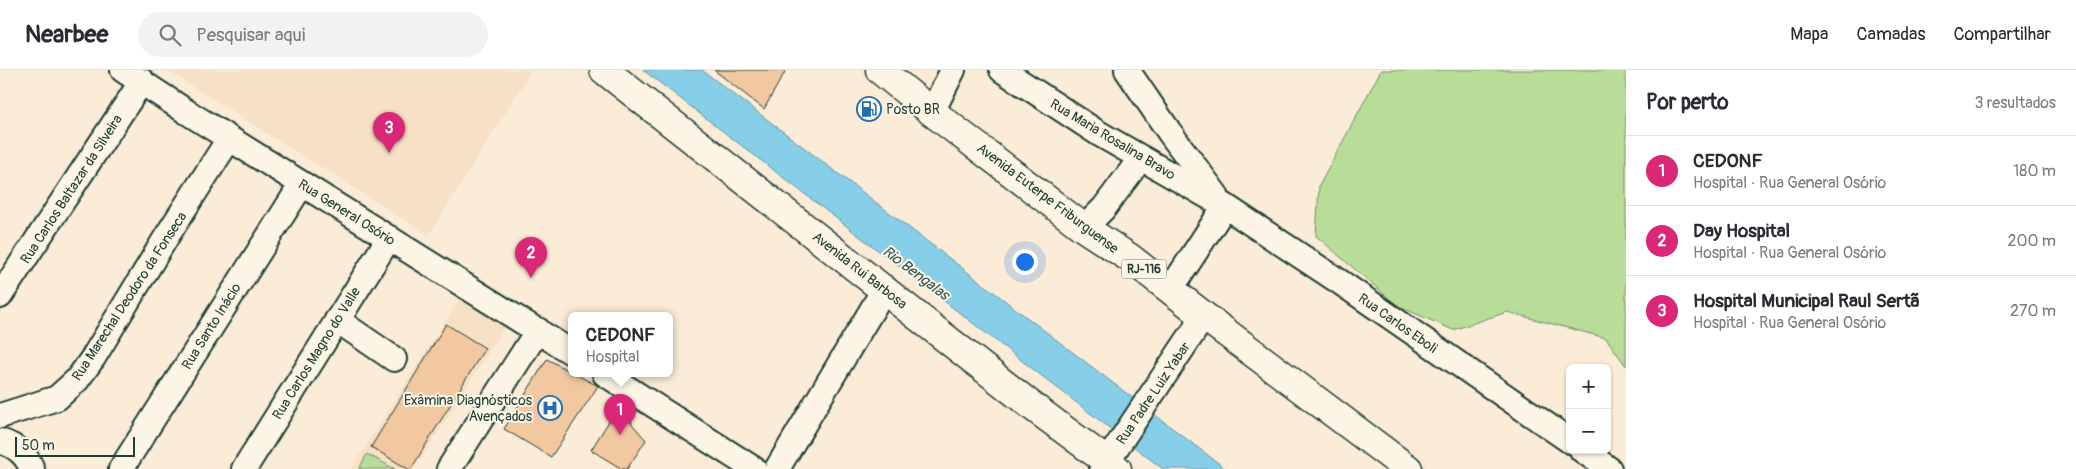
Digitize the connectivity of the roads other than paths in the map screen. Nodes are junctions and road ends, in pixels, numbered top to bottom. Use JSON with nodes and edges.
{"nodes":[{"id":1,"x":604,"y":70,"type":"edge"},
{"id":2,"x":880,"y":70,"type":"edge"},
{"id":3,"x":953,"y":70,"type":"edge"},
{"id":4,"x":1002,"y":70,"type":"edge"},
{"id":5,"x":1127,"y":70,"type":"edge"},
{"id":6,"x":132,"y":76,"type":"edge"},
{"id":7,"x":932,"y":112,"type":"junction"},
{"id":8,"x":229,"y":139,"type":"junction"},
{"id":9,"x":1141,"y":158,"type":"junction"},
{"id":10,"x":302,"y":184,"type":"junction"},
{"id":11,"x":1225,"y":206,"type":"junction"},
{"id":12,"x":1084,"y":228,"type":"junction"},
{"id":13,"x":389,"y":238,"type":"junction"},
{"id":14,"x":885,"y":288,"type":"junction"},
{"id":15,"x":1170,"y":289,"type":"junction"},
{"id":16,"x":0,"y":296,"type":"edge"},
{"id":17,"x":1204,"y":316,"type":"junction"},
{"id":18,"x":337,"y":320,"type":"junction"},
{"id":19,"x":538,"y":330,"type":"junction"},
{"id":20,"x":568,"y":350,"type":"edge"},
{"id":21,"x":394,"y":360,"type":"dead end"},
{"id":22,"x":610,"y":377,"type":"edge"},
{"id":23,"x":0,"y":416,"type":"edge"},
{"id":24,"x":1566,"y":438,"type":"edge"},
{"id":25,"x":0,"y":441,"type":"edge"},
{"id":26,"x":1588,"y":454,"type":"edge"},
{"id":27,"x":1108,"y":467,"type":"edge"},
{"id":28,"x":32,"y":469,"type":"edge"},
{"id":29,"x":121,"y":469,"type":"edge"},
{"id":30,"x":244,"y":469,"type":"edge"},
{"id":31,"x":449,"y":469,"type":"edge"},
{"id":32,"x":754,"y":469,"type":"edge"},
{"id":33,"x":777,"y":469,"type":"edge"},
{"id":34,"x":1408,"y":469,"type":"edge"},
{"id":35,"x":1609,"y":469,"type":"edge"}],
"edges":[{"from":1,"to":14,"type":"main road","name":"Avenida Rui Barbosa"},
{"from":2,"to":7,"type":"main road","name":"Avenida Euterpe Friburguense","number":"RJ-116"},
{"from":3,"to":7,"type":"street"},
{"from":4,"to":9,"type":"street","name":"Rua Maria Rosalina Bravo"},
{"from":5,"to":11,"type":"street"},
{"from":6,"to":8,"type":"street","name":"Rua General Osório"},
{"from":6,"to":16,"type":"street","name":"Rua Carlos Baltazar da Silveira"},
{"from":7,"to":12,"type":"main road","name":"Avenida Euterpe Friburguense","number":"RJ-116"},
{"from":8,"to":10,"type":"street","name":"Rua General Osório"},
{"from":8,"to":23,"type":"street","name":"Rua Marechal Deodoro da Fonseca"},
{"from":9,"to":11,"type":"street","name":"Rua Maria Rosalina Bravo"},
{"from":9,"to":12,"type":"street"},
{"from":10,"to":13,"type":"street","name":"Rua General Osório"},
{"from":10,"to":29,"type":"street","name":"Rua Santo Inácio"},
{"from":11,"to":15,"type":"street"},
{"from":11,"to":24,"type":"street","name":"Rua Carlos Eboli"},
{"from":12,"to":15,"type":"main road","name":"Avenida Euterpe Friburguense","number":"RJ-116"},
{"from":13,"to":18,"type":"street","name":"Rua Carlos Magno do Valle"},
{"from":13,"to":19,"type":"street","name":"Rua General Osório"},
{"from":14,"to":27,"type":"main road","name":"Avenida Rui Barbosa"},
{"from":14,"to":33,"type":"street"},
{"from":15,"to":17,"type":"main road","name":"Avenida Euterpe Friburguense","number":"RJ-116"},
{"from":17,"to":27,"type":"street","name":"Rua Padre Luiz Yabar"},
{"from":17,"to":34,"type":"main road","name":"Avenida Euterpe Friburguense","number":"RJ-116"},
{"from":18,"to":21,"type":"street"},
{"from":18,"to":30,"type":"street","name":"Rua Carlos Magno do Valle"},
{"from":19,"to":20,"type":"street","name":"Rua General Osório"},
{"from":19,"to":31,"type":"street"},
{"from":22,"to":32,"type":"street"},
{"from":25,"to":28,"type":"street"},
{"from":26,"to":35,"type":"street"}]}
